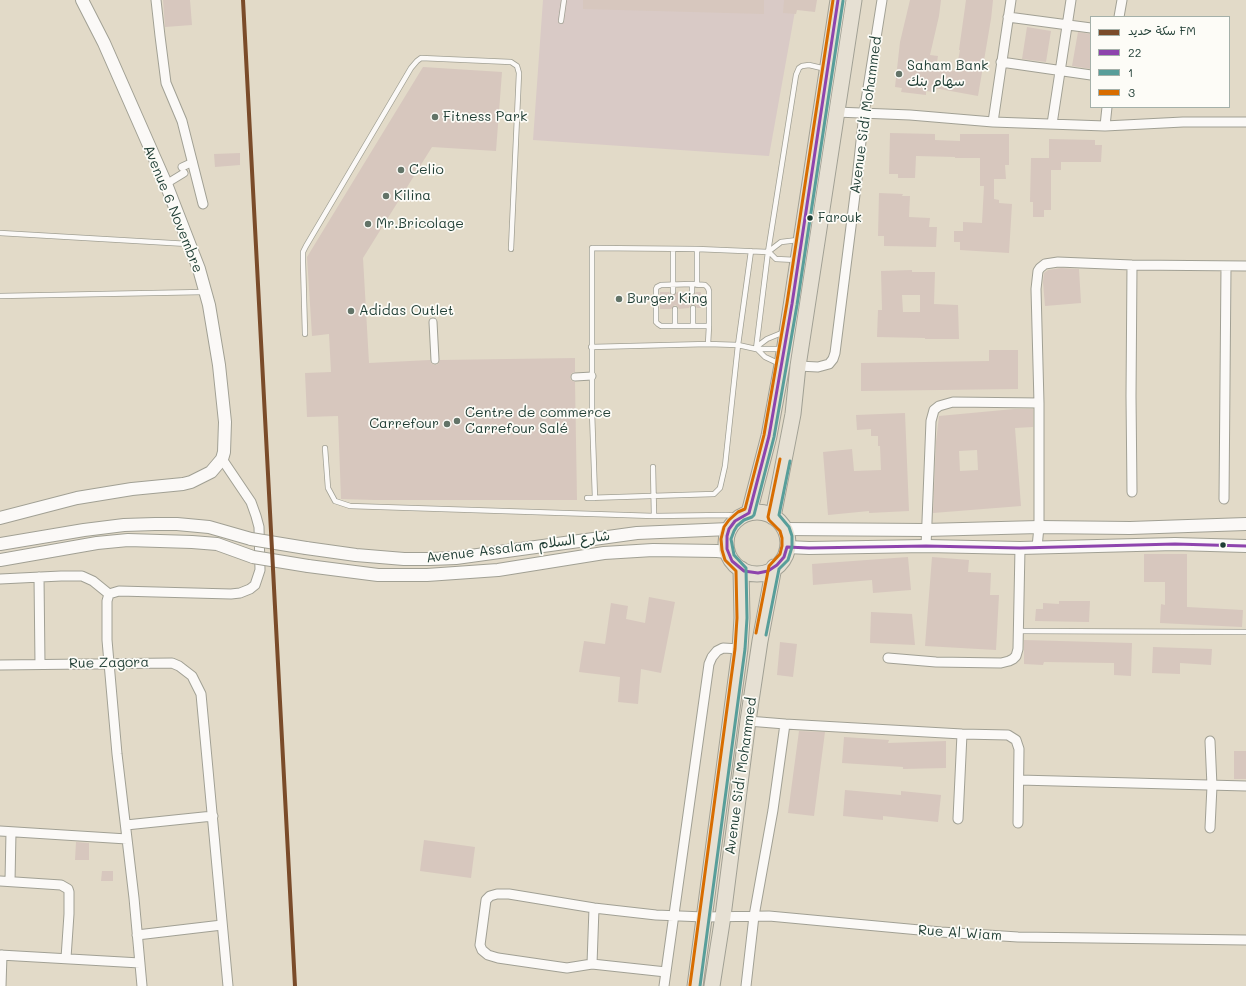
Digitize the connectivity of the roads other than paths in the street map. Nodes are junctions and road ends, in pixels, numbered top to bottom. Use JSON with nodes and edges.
{"nodes":[{"id":1,"x":82,"y":0,"type":"edge"},
{"id":2,"x":156,"y":0,"type":"edge"},
{"id":3,"x":564,"y":0,"type":"edge"},
{"id":4,"x":838,"y":0,"type":"edge"},
{"id":5,"x":854,"y":0,"type":"edge"},
{"id":6,"x":882,"y":0,"type":"edge"},
{"id":7,"x":1011,"y":0,"type":"edge"},
{"id":8,"x":1071,"y":0,"type":"edge"},
{"id":9,"x":1122,"y":0,"type":"edge"},
{"id":10,"x":1120,"y":16,"type":"edge"},
{"id":11,"x":1008,"y":18,"type":"junction"},
{"id":12,"x":561,"y":21,"type":"dead end"},
{"id":13,"x":1067,"y":25,"type":"junction"},
{"id":14,"x":1090,"y":28,"type":"edge"},
{"id":15,"x":1001,"y":62,"type":"junction"},
{"id":16,"x":828,"y":70,"type":"junction"},
{"id":17,"x":1059,"y":70,"type":"junction"},
{"id":18,"x":1090,"y":75,"type":"edge"},
{"id":19,"x":1107,"y":108,"type":"edge"},
{"id":20,"x":836,"y":112,"type":"junction"},
{"id":21,"x":864,"y":113,"type":"junction"},
{"id":22,"x":993,"y":122,"type":"junction"},
{"id":23,"x":1246,"y":122,"type":"edge"},
{"id":24,"x":1052,"y":124,"type":"junction"},
{"id":25,"x":1105,"y":126,"type":"junction"},
{"id":26,"x":192,"y":162,"type":"junction"},
{"id":27,"x":166,"y":184,"type":"junction"},
{"id":28,"x":203,"y":204,"type":"dead end"},
{"id":29,"x":0,"y":234,"type":"edge"},
{"id":30,"x":801,"y":240,"type":"junction"},
{"id":31,"x":190,"y":244,"type":"junction"},
{"id":32,"x":511,"y":249,"type":"dead end"},
{"id":33,"x":673,"y":249,"type":"junction"},
{"id":34,"x":697,"y":249,"type":"junction"},
{"id":35,"x":751,"y":251,"type":"junction"},
{"id":36,"x":768,"y":252,"type":"junction"},
{"id":37,"x":798,"y":260,"type":"junction"},
{"id":38,"x":1132,"y":265,"type":"junction"},
{"id":39,"x":1246,"y":266,"type":"edge"},
{"id":40,"x":1226,"y":267,"type":"junction"},
{"id":41,"x":673,"y":284,"type":"junction"},
{"id":42,"x":694,"y":284,"type":"junction"},
{"id":43,"x":205,"y":292,"type":"junction"},
{"id":44,"x":673,"y":292,"type":"dead end"},
{"id":45,"x":692,"y":292,"type":"dead end"},
{"id":46,"x":0,"y":296,"type":"edge"},
{"id":47,"x":693,"y":308,"type":"dead end"},
{"id":48,"x":675,"y":309,"type":"dead end"},
{"id":49,"x":433,"y":322,"type":"dead end"},
{"id":50,"x":675,"y":326,"type":"junction"},
{"id":51,"x":693,"y":326,"type":"junction"},
{"id":52,"x":709,"y":326,"type":"junction"},
{"id":53,"x":787,"y":331,"type":"junction"},
{"id":54,"x":305,"y":334,"type":"dead end"},
{"id":55,"x":708,"y":344,"type":"junction"},
{"id":56,"x":738,"y":345,"type":"junction"},
{"id":57,"x":591,"y":347,"type":"junction"},
{"id":58,"x":756,"y":349,"type":"junction"},
{"id":59,"x":784,"y":349,"type":"junction"},
{"id":60,"x":435,"y":360,"type":"dead end"},
{"id":61,"x":782,"y":365,"type":"junction"},
{"id":62,"x":798,"y":366,"type":"junction"},
{"id":63,"x":592,"y":376,"type":"junction"},
{"id":64,"x":575,"y":377,"type":"dead end"},
{"id":65,"x":1039,"y":403,"type":"junction"},
{"id":66,"x":325,"y":448,"type":"dead end"},
{"id":67,"x":222,"y":459,"type":"junction"},
{"id":68,"x":654,"y":467,"type":"dead end"},
{"id":69,"x":1132,"y":492,"type":"dead end"},
{"id":70,"x":654,"y":496,"type":"junction"},
{"id":71,"x":587,"y":498,"type":"dead end"},
{"id":72,"x":595,"y":498,"type":"junction"},
{"id":73,"x":1224,"y":499,"type":"dead end"},
{"id":74,"x":745,"y":515,"type":"junction"},
{"id":75,"x":654,"y":516,"type":"junction"},
{"id":76,"x":773,"y":517,"type":"junction"},
{"id":77,"x":0,"y":518,"type":"edge"},
{"id":78,"x":1246,"y":524,"type":"edge"},
{"id":79,"x":1039,"y":527,"type":"junction"},
{"id":80,"x":729,"y":529,"type":"junction"},
{"id":81,"x":784,"y":529,"type":"junction"},
{"id":82,"x":926,"y":530,"type":"junction"},
{"id":83,"x":255,"y":540,"type":"junction"},
{"id":84,"x":0,"y":544,"type":"edge"},
{"id":85,"x":926,"y":546,"type":"junction"},
{"id":86,"x":1246,"y":546,"type":"edge"},
{"id":87,"x":787,"y":547,"type":"junction"},
{"id":88,"x":1020,"y":548,"type":"junction"},
{"id":89,"x":1037,"y":548,"type":"junction"},
{"id":90,"x":728,"y":552,"type":"junction"},
{"id":91,"x":0,"y":560,"type":"edge"},
{"id":92,"x":774,"y":567,"type":"junction"},
{"id":93,"x":741,"y":569,"type":"junction"},
{"id":94,"x":39,"y":577,"type":"junction"},
{"id":95,"x":0,"y":579,"type":"edge"},
{"id":96,"x":109,"y":594,"type":"junction"},
{"id":97,"x":1018,"y":631,"type":"junction"},
{"id":98,"x":1246,"y":632,"type":"edge"},
{"id":99,"x":740,"y":649,"type":"junction"},
{"id":100,"x":888,"y":658,"type":"dead end"},
{"id":101,"x":40,"y":664,"type":"junction"},
{"id":102,"x":109,"y":664,"type":"junction"},
{"id":103,"x":0,"y":665,"type":"edge"},
{"id":104,"x":748,"y":721,"type":"junction"},
{"id":105,"x":786,"y":724,"type":"junction"},
{"id":106,"x":962,"y":734,"type":"junction"},
{"id":107,"x":1210,"y":741,"type":"dead end"},
{"id":108,"x":1019,"y":780,"type":"junction"},
{"id":109,"x":1212,"y":786,"type":"junction"},
{"id":110,"x":1246,"y":786,"type":"edge"},
{"id":111,"x":213,"y":816,"type":"junction"},
{"id":112,"x":958,"y":819,"type":"dead end"},
{"id":113,"x":1018,"y":823,"type":"dead end"},
{"id":114,"x":126,"y":825,"type":"junction"},
{"id":115,"x":1210,"y":828,"type":"dead end"},
{"id":116,"x":0,"y":831,"type":"edge"},
{"id":117,"x":11,"y":832,"type":"junction"},
{"id":118,"x":127,"y":839,"type":"junction"},
{"id":119,"x":0,"y":881,"type":"edge"},
{"id":120,"x":10,"y":881,"type":"junction"},
{"id":121,"x":594,"y":908,"type":"junction"},
{"id":122,"x":675,"y":916,"type":"junction"},
{"id":123,"x":723,"y":916,"type":"junction"},
{"id":124,"x":754,"y":916,"type":"junction"},
{"id":125,"x":704,"y":917,"type":"junction"},
{"id":126,"x":222,"y":925,"type":"junction"},
{"id":127,"x":137,"y":935,"type":"junction"},
{"id":128,"x":1246,"y":940,"type":"edge"},
{"id":129,"x":1,"y":955,"type":"edge"},
{"id":130,"x":66,"y":958,"type":"junction"},
{"id":131,"x":140,"y":963,"type":"junction"},
{"id":132,"x":592,"y":964,"type":"junction"},
{"id":133,"x":666,"y":972,"type":"junction"},
{"id":134,"x":1,"y":986,"type":"edge"},
{"id":135,"x":142,"y":986,"type":"edge"},
{"id":136,"x":228,"y":986,"type":"edge"},
{"id":137,"x":664,"y":986,"type":"edge"},
{"id":138,"x":694,"y":986,"type":"edge"},
{"id":139,"x":712,"y":986,"type":"edge"},
{"id":140,"x":746,"y":986,"type":"edge"}],
"edges":[{"from":1,"to":27,"type":"street","name":"Avenue 6 Novembre"},
{"from":2,"to":26,"type":"street"},
{"from":3,"to":12,"type":"lane"},
{"from":4,"to":16,"type":"main road"},
{"from":5,"to":20,"type":"main road","name":"Avenue Sidi Mohammed"},
{"from":6,"to":21,"type":"street","name":"Avenue Sidi Mohammed"},
{"from":7,"to":11,"type":"street"},
{"from":8,"to":13,"type":"street"},
{"from":9,"to":10,"type":"street"},
{"from":11,"to":13,"type":"street"},
{"from":11,"to":15,"type":"street"},
{"from":13,"to":14,"type":"street"},
{"from":13,"to":17,"type":"street"},
{"from":15,"to":17,"type":"street"},
{"from":15,"to":22,"type":"street"},
{"from":16,"to":30,"type":"main road"},
{"from":16,"to":36,"type":"lane"},
{"from":17,"to":18,"type":"street"},
{"from":17,"to":24,"type":"street"},
{"from":19,"to":25,"type":"street"},
{"from":20,"to":21,"type":"street"},
{"from":20,"to":62,"type":"main road","name":"Avenue Sidi Mohammed"},
{"from":21,"to":22,"type":"street"},
{"from":21,"to":62,"type":"street","name":"Avenue Sidi Mohammed"},
{"from":22,"to":24,"type":"street"},
{"from":23,"to":25,"type":"street"},
{"from":24,"to":25,"type":"street"},
{"from":26,"to":27,"type":"street"},
{"from":26,"to":28,"type":"street"},
{"from":27,"to":31,"type":"street","name":"Avenue 6 Novembre"},
{"from":29,"to":31,"type":"lane"},
{"from":30,"to":36,"type":"lane"},
{"from":30,"to":37,"type":"main road"},
{"from":31,"to":43,"type":"street","name":"Avenue 6 Novembre"},
{"from":32,"to":54,"type":"lane"},
{"from":33,"to":34,"type":"lane"},
{"from":33,"to":41,"type":"lane"},
{"from":33,"to":57,"type":"lane"},
{"from":34,"to":35,"type":"lane"},
{"from":34,"to":42,"type":"lane"},
{"from":35,"to":36,"type":"lane"},
{"from":35,"to":56,"type":"lane"},
{"from":36,"to":37,"type":"lane"},
{"from":36,"to":58,"type":"lane"},
{"from":37,"to":53,"type":"main road"},
{"from":38,"to":40,"type":"street"},
{"from":38,"to":65,"type":"street"},
{"from":38,"to":69,"type":"street"},
{"from":39,"to":40,"type":"street"},
{"from":40,"to":73,"type":"street"},
{"from":41,"to":42,"type":"lane"},
{"from":41,"to":44,"type":"lane"},
{"from":41,"to":50,"type":"lane"},
{"from":42,"to":45,"type":"lane"},
{"from":42,"to":52,"type":"lane"},
{"from":43,"to":46,"type":"lane"},
{"from":43,"to":67,"type":"street","name":"Avenue 6 Novembre"},
{"from":47,"to":51,"type":"lane"},
{"from":48,"to":50,"type":"lane"},
{"from":49,"to":60,"type":"street"},
{"from":50,"to":51,"type":"lane"},
{"from":51,"to":52,"type":"lane"},
{"from":52,"to":55,"type":"lane"},
{"from":53,"to":58,"type":"lane"},
{"from":53,"to":59,"type":"main road"},
{"from":55,"to":56,"type":"lane"},
{"from":55,"to":57,"type":"lane"},
{"from":56,"to":58,"type":"lane"},
{"from":56,"to":70,"type":"lane"},
{"from":57,"to":63,"type":"lane"},
{"from":58,"to":59,"type":"lane"},
{"from":58,"to":61,"type":"lane"},
{"from":59,"to":61,"type":"main road"},
{"from":61,"to":74,"type":"main road"},
{"from":62,"to":76,"type":"main road","name":"Avenue Sidi Mohammed"},
{"from":63,"to":64,"type":"street"},
{"from":63,"to":72,"type":"lane"},
{"from":65,"to":79,"type":"street"},
{"from":65,"to":82,"type":"street"},
{"from":66,"to":75,"type":"lane"},
{"from":67,"to":77,"type":"street"},
{"from":67,"to":83,"type":"street"},
{"from":68,"to":70,"type":"lane"},
{"from":70,"to":72,"type":"lane"},
{"from":70,"to":75,"type":"lane"},
{"from":71,"to":72,"type":"lane"},
{"from":74,"to":75,"type":"lane"},
{"from":74,"to":76,"type":"main road"},
{"from":74,"to":80,"type":"main road"},
{"from":76,"to":81,"type":"main road"},
{"from":78,"to":79,"type":"street"},
{"from":79,"to":82,"type":"street"},
{"from":79,"to":89,"type":"street"},
{"from":80,"to":83,"type":"street","name":"Avenue Assalam شارع السلام","bridge":true},
{"from":80,"to":90,"type":"main road"},
{"from":81,"to":82,"type":"street"},
{"from":81,"to":87,"type":"main road"},
{"from":82,"to":85,"type":"street"},
{"from":83,"to":84,"type":"street","name":"Avenue Assalam شارع السلام"},
{"from":83,"to":96,"type":"street"},
{"from":85,"to":87,"type":"street"},
{"from":85,"to":88,"type":"street"},
{"from":86,"to":89,"type":"street"},
{"from":87,"to":92,"type":"main road"},
{"from":88,"to":89,"type":"street"},
{"from":88,"to":97,"type":"street"},
{"from":90,"to":91,"type":"street","name":"Avenue Assalam شارع السلام","bridge":true},
{"from":90,"to":93,"type":"main road"},
{"from":92,"to":93,"type":"main road"},
{"from":92,"to":104,"type":"main road","name":"Avenue Sidi Mohammed"},
{"from":93,"to":99,"type":"main road","name":"Avenue Sidi Mohammed"},
{"from":94,"to":95,"type":"street"},
{"from":94,"to":96,"type":"street"},
{"from":94,"to":101,"type":"street"},
{"from":96,"to":102,"type":"street"},
{"from":97,"to":98,"type":"lane"},
{"from":97,"to":100,"type":"street"},
{"from":99,"to":122,"type":"street"},
{"from":99,"to":125,"type":"main road","name":"Avenue Sidi Mohammed"},
{"from":101,"to":102,"type":"street","name":"Rue Zagora"},
{"from":101,"to":103,"type":"street","name":"Rue Zagora"},
{"from":102,"to":111,"type":"street","name":"Rue Zagora"},
{"from":102,"to":114,"type":"street"},
{"from":104,"to":105,"type":"street"},
{"from":104,"to":123,"type":"main road","name":"Avenue Sidi Mohammed"},
{"from":105,"to":106,"type":"street"},
{"from":105,"to":124,"type":"street"},
{"from":106,"to":108,"type":"street"},
{"from":106,"to":112,"type":"street"},
{"from":107,"to":109,"type":"street"},
{"from":108,"to":109,"type":"street"},
{"from":108,"to":113,"type":"street"},
{"from":109,"to":110,"type":"street"},
{"from":109,"to":115,"type":"street"},
{"from":111,"to":114,"type":"street"},
{"from":111,"to":126,"type":"street"},
{"from":114,"to":118,"type":"street"},
{"from":116,"to":117,"type":"street"},
{"from":117,"to":118,"type":"street"},
{"from":117,"to":120,"type":"street"},
{"from":118,"to":127,"type":"street"},
{"from":119,"to":120,"type":"street"},
{"from":120,"to":130,"type":"street"},
{"from":121,"to":122,"type":"street","name":"Rue Al Wiam"},
{"from":121,"to":132,"type":"street"},
{"from":121,"to":132,"type":"street","name":"Rue Al Wiam"},
{"from":122,"to":125,"type":"street","name":"Rue Al Wiam"},
{"from":122,"to":133,"type":"street"},
{"from":123,"to":124,"type":"street","name":"Rue Al Wiam"},
{"from":123,"to":125,"type":"street","name":"Rue Al Wiam"},
{"from":123,"to":139,"type":"main road","name":"Avenue Sidi Mohammed"},
{"from":124,"to":128,"type":"street","name":"Rue Al Wiam"},
{"from":124,"to":140,"type":"street"},
{"from":125,"to":138,"type":"main road","name":"Avenue Sidi Mohammed"},
{"from":126,"to":127,"type":"street"},
{"from":126,"to":136,"type":"street"},
{"from":127,"to":131,"type":"street"},
{"from":129,"to":130,"type":"street"},
{"from":129,"to":134,"type":"street"},
{"from":130,"to":131,"type":"street"},
{"from":131,"to":135,"type":"street"},
{"from":132,"to":133,"type":"street","name":"Rue Al Wiam"},
{"from":133,"to":137,"type":"street"}]}
